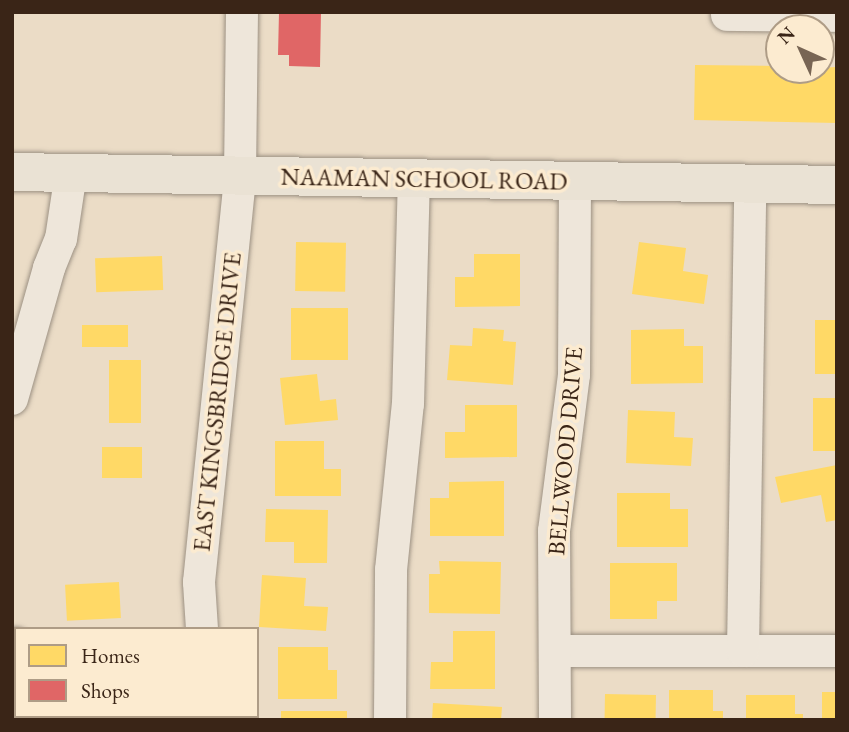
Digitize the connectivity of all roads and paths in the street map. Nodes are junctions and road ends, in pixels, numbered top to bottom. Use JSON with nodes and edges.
{"nodes":[{"id":1,"x":242,"y":12,"type":"edge"},
{"id":2,"x":727,"y":15,"type":"dead end"},
{"id":3,"x":765,"y":15,"type":"edge"},
{"id":4,"x":12,"y":173,"type":"edge"},
{"id":5,"x":71,"y":173,"type":"junction"},
{"id":6,"x":240,"y":175,"type":"junction"},
{"id":7,"x":414,"y":179,"type":"junction"},
{"id":8,"x":575,"y":182,"type":"junction"},
{"id":9,"x":751,"y":184,"type":"junction"},
{"id":10,"x":837,"y":185,"type":"edge"},
{"id":11,"x":12,"y":399,"type":"edge"},
{"id":12,"x":202,"y":627,"type":"edge"},
{"id":13,"x":743,"y":651,"type":"junction"},
{"id":14,"x":837,"y":651,"type":"edge"},
{"id":15,"x":556,"y":652,"type":"junction"},
{"id":16,"x":390,"y":720,"type":"edge"},
{"id":17,"x":555,"y":720,"type":"edge"}],
"edges":[{"from":1,"to":6,"type":"street","name":"EAST KINGSBRIDGE DRIVE"},
{"from":2,"to":3,"type":"street"},
{"from":4,"to":5,"type":"main road","name":"NAAMAN SCHOOL ROAD"},
{"from":5,"to":6,"type":"main road","name":"NAAMAN SCHOOL ROAD"},
{"from":5,"to":11,"type":"street"},
{"from":6,"to":7,"type":"main road","name":"NAAMAN SCHOOL ROAD"},
{"from":6,"to":12,"type":"street","name":"EAST KINGSBRIDGE DRIVE"},
{"from":7,"to":8,"type":"main road","name":"NAAMAN SCHOOL ROAD"},
{"from":7,"to":16,"type":"street"},
{"from":8,"to":9,"type":"main road","name":"NAAMAN SCHOOL ROAD"},
{"from":8,"to":15,"type":"street","name":"BELLWOOD DRIVE"},
{"from":9,"to":10,"type":"main road","name":"NAAMAN SCHOOL ROAD"},
{"from":9,"to":13,"type":"street"},
{"from":13,"to":14,"type":"street"},
{"from":13,"to":15,"type":"street"},
{"from":15,"to":17,"type":"street","name":"BELLWOOD DRIVE"}]}
